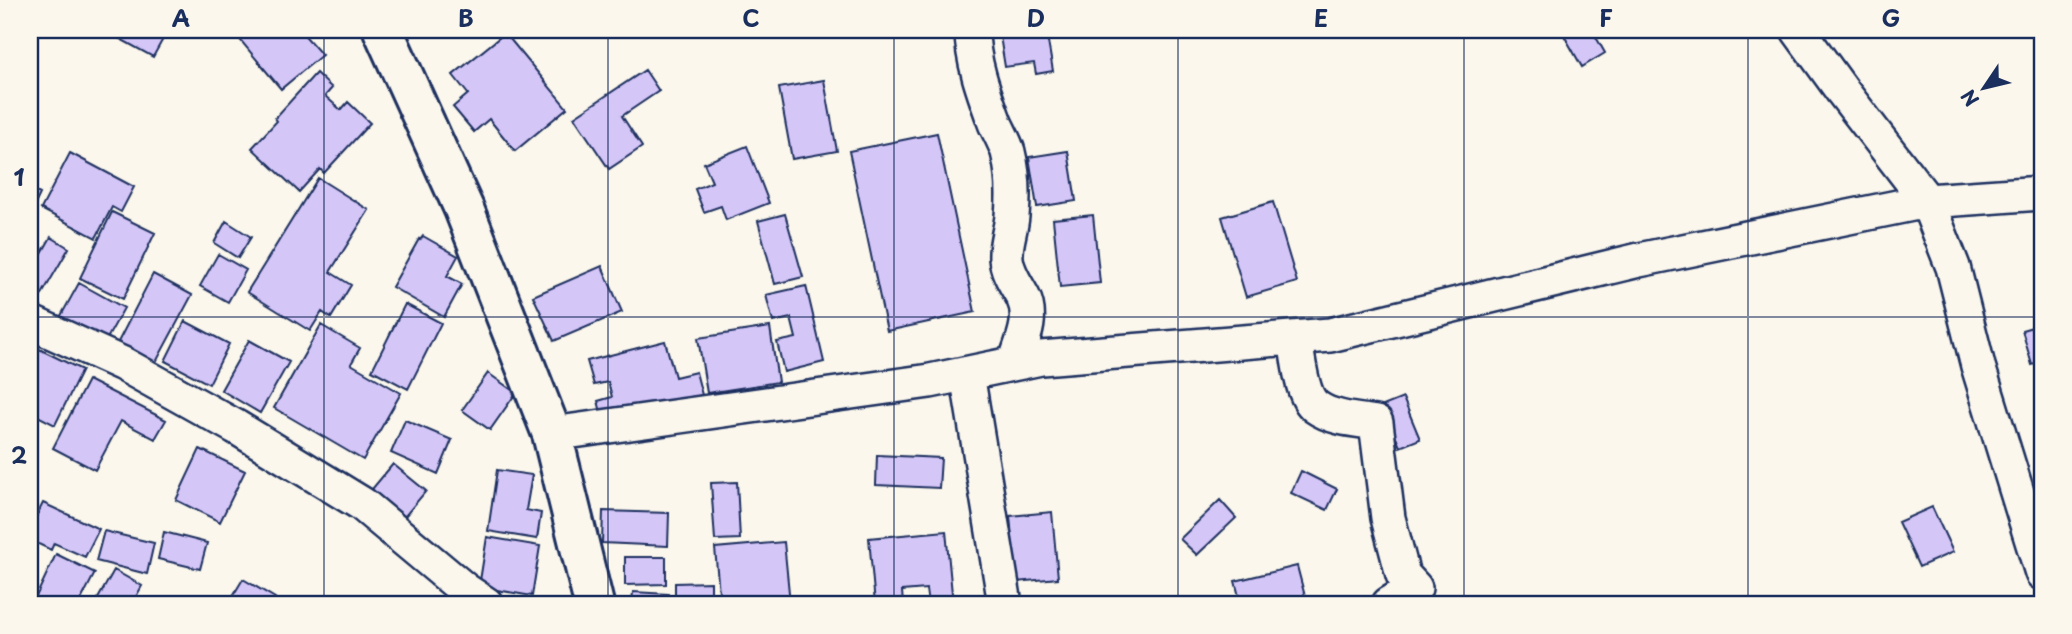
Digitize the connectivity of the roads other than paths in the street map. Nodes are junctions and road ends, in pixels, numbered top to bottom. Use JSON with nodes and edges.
{"nodes":[{"id":1,"x":383,"y":30,"type":"edge"},
{"id":2,"x":972,"y":30,"type":"edge"},
{"id":3,"x":1798,"y":30,"type":"edge"},
{"id":4,"x":2042,"y":193,"type":"edge"},
{"id":5,"x":1927,"y":201,"type":"junction"},
{"id":6,"x":30,"y":322,"type":"edge"},
{"id":7,"x":1295,"y":338,"type":"junction"},
{"id":8,"x":1015,"y":363,"type":"junction"},
{"id":9,"x":967,"y":374,"type":"junction"},
{"id":10,"x":552,"y":434,"type":"junction"},
{"id":11,"x":2042,"y":573,"type":"edge"},
{"id":12,"x":486,"y":604,"type":"edge"},
{"id":13,"x":594,"y":604,"type":"edge"},
{"id":14,"x":1005,"y":604,"type":"edge"},
{"id":15,"x":1389,"y":604,"type":"edge"}],
"edges":[{"from":1,"to":10,"type":"street"},
{"from":2,"to":8,"type":"street"},
{"from":3,"to":5,"type":"street"},
{"from":4,"to":5,"type":"street"},
{"from":5,"to":7,"type":"street"},
{"from":5,"to":11,"type":"street"},
{"from":6,"to":12,"type":"street"},
{"from":7,"to":8,"type":"street"},
{"from":7,"to":15,"type":"street"},
{"from":8,"to":9,"type":"street"},
{"from":9,"to":10,"type":"street"},
{"from":9,"to":14,"type":"street"},
{"from":10,"to":13,"type":"street"}]}
